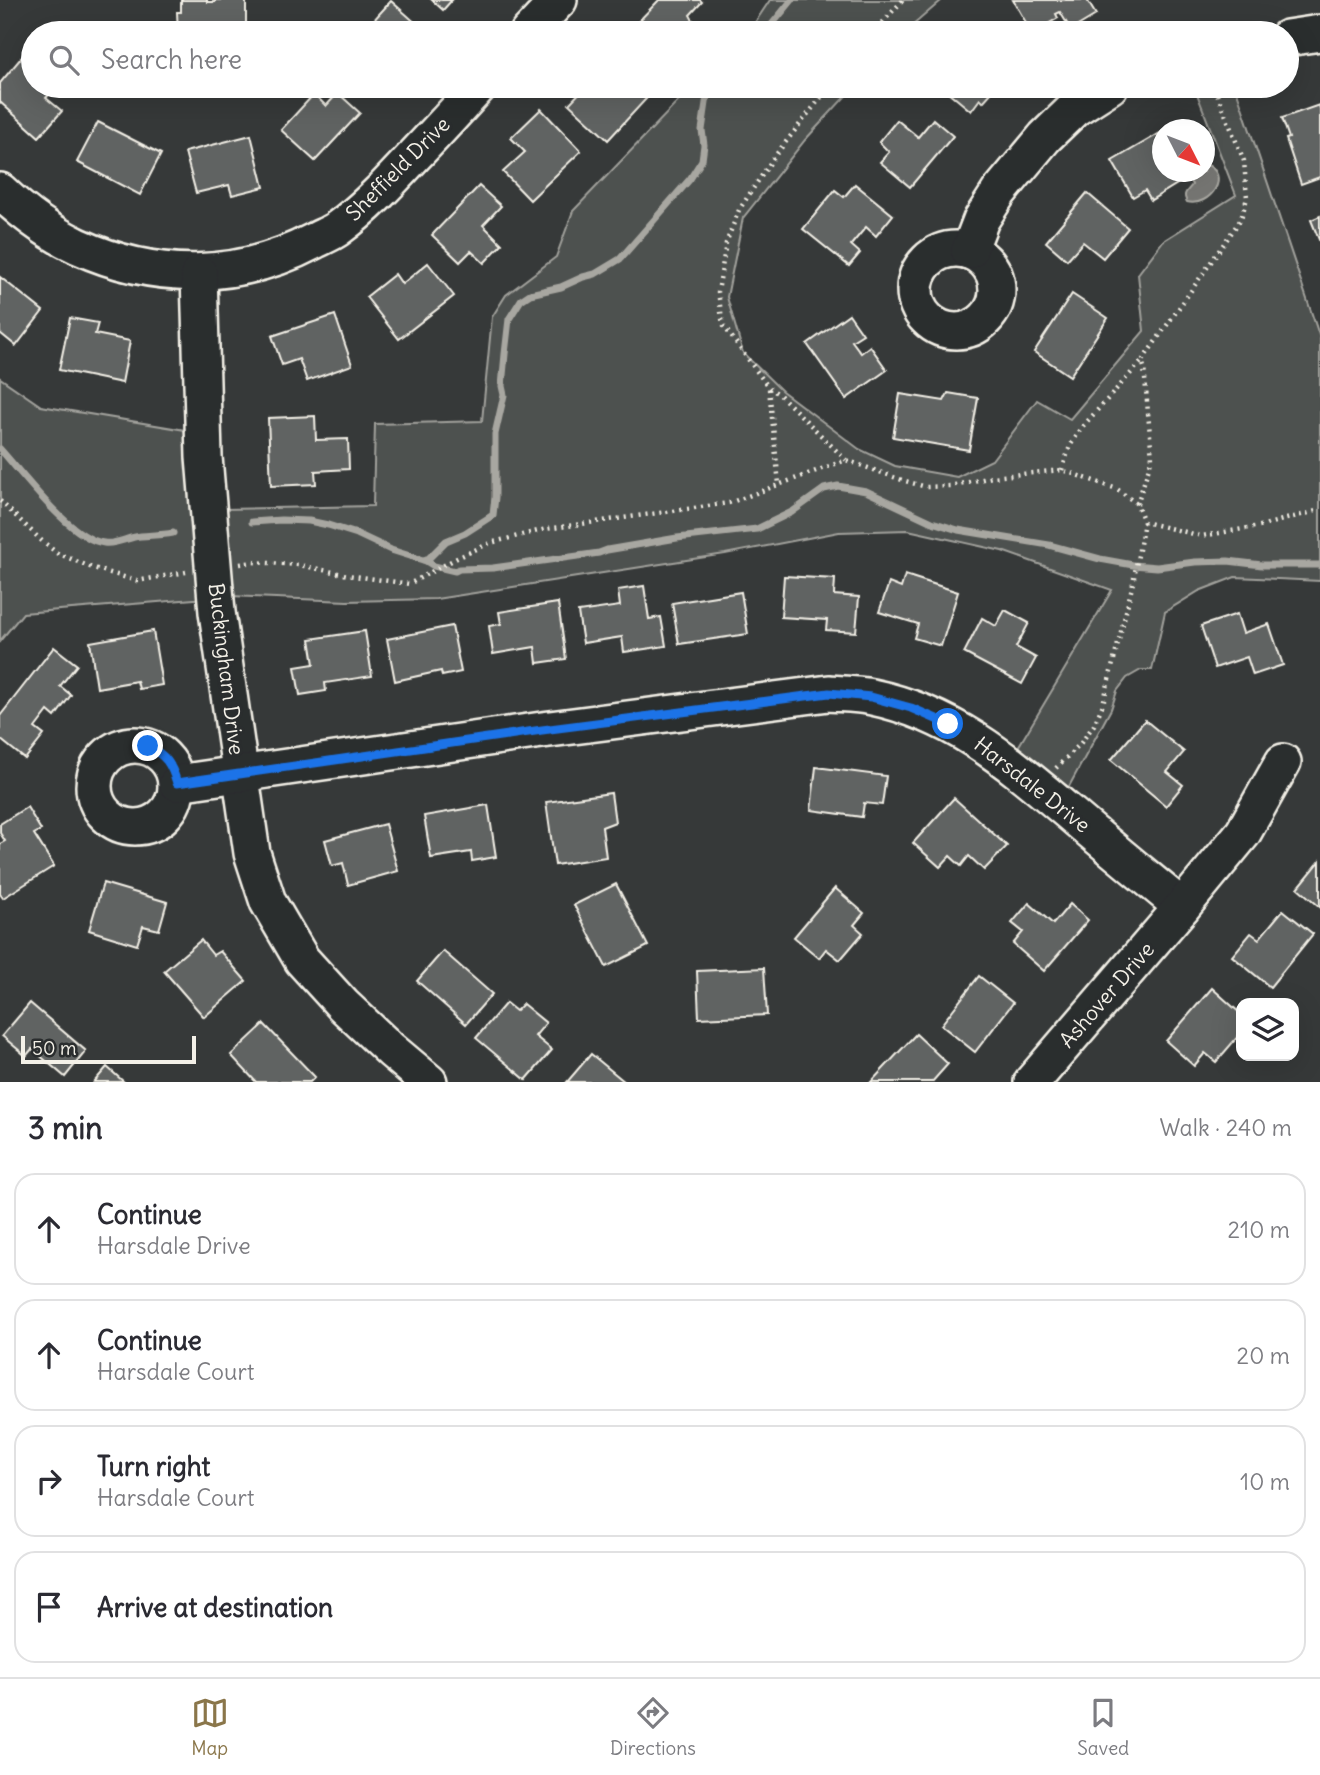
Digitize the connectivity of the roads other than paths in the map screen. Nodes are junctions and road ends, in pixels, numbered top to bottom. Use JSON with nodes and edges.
{"nodes":[{"id":1,"x":559,"y":0,"type":"edge"},
{"id":2,"x":539,"y":21,"type":"edge"},
{"id":3,"x":1320,"y":33,"type":"edge"},
{"id":4,"x":1299,"y":36,"type":"edge"},
{"id":5,"x":468,"y":98,"type":"edge"},
{"id":6,"x":1091,"y":98,"type":"edge"},
{"id":7,"x":0,"y":191,"type":"edge"},
{"id":8,"x":970,"y":251,"type":"dead end"},
{"id":9,"x":199,"y":273,"type":"junction"},
{"id":10,"x":1283,"y":762,"type":"dead end"},
{"id":11,"x":240,"y":774,"type":"junction"},
{"id":12,"x":177,"y":783,"type":"dead end"},
{"id":13,"x":1182,"y":907,"type":"junction"},
{"id":14,"x":429,"y":1082,"type":"edge"},
{"id":15,"x":1032,"y":1082,"type":"edge"}],
"edges":[{"from":1,"to":2,"type":"street"},
{"from":3,"to":4,"type":"street"},
{"from":5,"to":9,"type":"street","name":"Sheffield Drive"},
{"from":6,"to":8,"type":"street"},
{"from":7,"to":9,"type":"street","name":"Sheffield Drive"},
{"from":9,"to":11,"type":"street","name":"Buckingham Drive"},
{"from":10,"to":13,"type":"street","name":"Ashover Drive"},
{"from":11,"to":12,"type":"street","name":"Harsdale Drive"},
{"from":11,"to":13,"type":"street","name":"Harsdale Drive"},
{"from":11,"to":14,"type":"street","name":"Buckingham Drive"},
{"from":13,"to":15,"type":"street","name":"Ashover Drive"}]}
